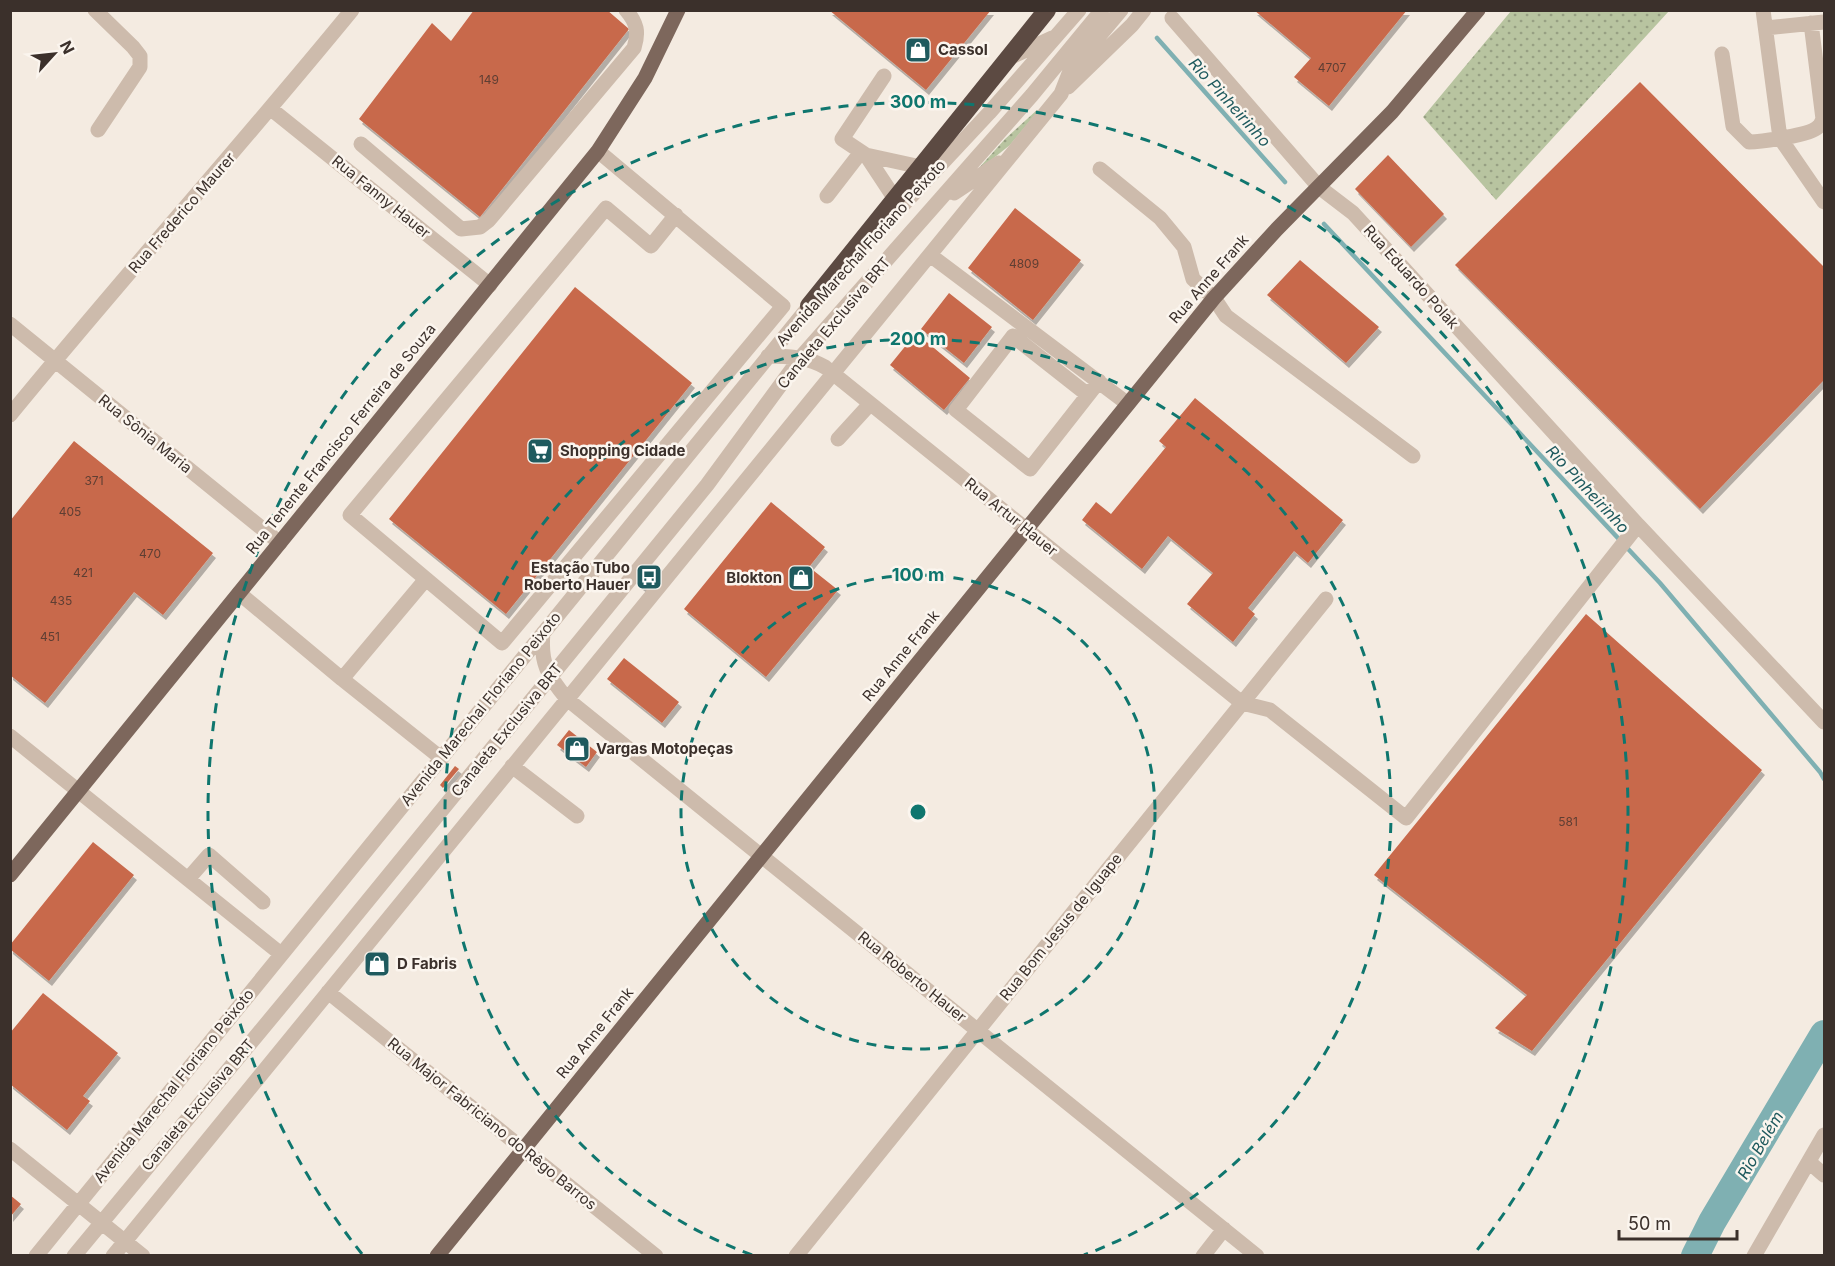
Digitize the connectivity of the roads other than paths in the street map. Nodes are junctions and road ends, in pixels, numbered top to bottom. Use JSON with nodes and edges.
{"nodes":[{"id":1,"x":95,"y":10,"type":"edge"},
{"id":2,"x":352,"y":10,"type":"edge"},
{"id":3,"x":626,"y":10,"type":"edge"},
{"id":4,"x":678,"y":10,"type":"edge"},
{"id":5,"x":1047,"y":10,"type":"edge"},
{"id":6,"x":1079,"y":10,"type":"edge"},
{"id":7,"x":1144,"y":10,"type":"edge"},
{"id":8,"x":1478,"y":10,"type":"edge"},
{"id":9,"x":1763,"y":10,"type":"edge"},
{"id":10,"x":1111,"y":12,"type":"edge"},
{"id":11,"x":1172,"y":18,"type":"dead end"},
{"id":12,"x":1818,"y":22,"type":"edge"},
{"id":13,"x":1766,"y":28,"type":"junction"},
{"id":14,"x":1057,"y":36,"type":"junction"},
{"id":15,"x":1111,"y":45,"type":"junction"},
{"id":16,"x":1722,"y":54,"type":"dead end"},
{"id":17,"x":1009,"y":58,"type":"junction"},
{"id":18,"x":1070,"y":71,"type":"junction"},
{"id":19,"x":884,"y":76,"type":"dead end"},
{"id":20,"x":1061,"y":94,"type":"junction"},
{"id":21,"x":1032,"y":95,"type":"junction"},
{"id":22,"x":272,"y":109,"type":"junction"},
{"id":23,"x":98,"y":130,"type":"dead end"},
{"id":24,"x":1780,"y":138,"type":"junction"},
{"id":25,"x":361,"y":144,"type":"dead end"},
{"id":26,"x":598,"y":151,"type":"junction"},
{"id":27,"x":864,"y":154,"type":"junction"},
{"id":28,"x":1011,"y":154,"type":"junction"},
{"id":29,"x":921,"y":167,"type":"junction"},
{"id":30,"x":1100,"y":169,"type":"dead end"},
{"id":31,"x":1319,"y":187,"type":"junction"},
{"id":32,"x":827,"y":196,"type":"dead end"},
{"id":33,"x":895,"y":199,"type":"junction"},
{"id":34,"x":1824,"y":202,"type":"edge"},
{"id":35,"x":938,"y":203,"type":"junction"},
{"id":36,"x":676,"y":215,"type":"junction"},
{"id":37,"x":930,"y":255,"type":"junction"},
{"id":38,"x":490,"y":285,"type":"junction"},
{"id":39,"x":1214,"y":298,"type":"junction"},
{"id":40,"x":809,"y":306,"type":"junction"},
{"id":41,"x":10,"y":324,"type":"edge"},
{"id":42,"x":768,"y":356,"type":"junction"},
{"id":43,"x":801,"y":357,"type":"junction"},
{"id":44,"x":55,"y":360,"type":"junction"},
{"id":45,"x":832,"y":374,"type":"junction"},
{"id":46,"x":1099,"y":381,"type":"junction"},
{"id":47,"x":1088,"y":395,"type":"junction"},
{"id":48,"x":870,"y":404,"type":"junction"},
{"id":49,"x":1128,"y":404,"type":"junction"},
{"id":50,"x":10,"y":415,"type":"edge"},
{"id":51,"x":838,"y":439,"type":"dead end"},
{"id":52,"x":1413,"y":456,"type":"dead end"},
{"id":53,"x":1638,"y":525,"type":"junction"},
{"id":54,"x":1026,"y":530,"type":"junction"},
{"id":55,"x":280,"y":543,"type":"junction"},
{"id":56,"x":426,"y":579,"type":"junction"},
{"id":57,"x":239,"y":593,"type":"junction"},
{"id":58,"x":1326,"y":599,"type":"dead end"},
{"id":59,"x":543,"y":633,"type":"junction"},
{"id":60,"x":550,"y":678,"type":"junction"},
{"id":61,"x":342,"y":679,"type":"junction"},
{"id":62,"x":567,"y":699,"type":"junction"},
{"id":63,"x":1242,"y":703,"type":"junction"},
{"id":64,"x":1824,"y":722,"type":"edge"},
{"id":65,"x":10,"y":736,"type":"edge"},
{"id":66,"x":441,"y":758,"type":"junction"},
{"id":67,"x":512,"y":766,"type":"junction"},
{"id":68,"x":78,"y":791,"type":"junction"},
{"id":69,"x":577,"y":816,"type":"dead end"},
{"id":70,"x":761,"y":856,"type":"junction"},
{"id":71,"x":10,"y":875,"type":"edge"},
{"id":72,"x":188,"y":879,"type":"junction"},
{"id":73,"x":263,"y":902,"type":"dead end"},
{"id":74,"x":281,"y":954,"type":"junction"},
{"id":75,"x":328,"y":992,"type":"junction"},
{"id":76,"x":978,"y":1030,"type":"junction"},
{"id":77,"x":1824,"y":1135,"type":"edge"},
{"id":78,"x":10,"y":1149,"type":"edge"},
{"id":79,"x":524,"y":1149,"type":"junction"},
{"id":80,"x":1809,"y":1162,"type":"junction"},
{"id":81,"x":1824,"y":1174,"type":"edge"},
{"id":82,"x":78,"y":1204,"type":"junction"},
{"id":83,"x":100,"y":1222,"type":"junction"},
{"id":84,"x":1224,"y":1229,"type":"junction"},
{"id":85,"x":125,"y":1241,"type":"junction"},
{"id":86,"x":36,"y":1256,"type":"edge"},
{"id":87,"x":74,"y":1256,"type":"edge"},
{"id":88,"x":113,"y":1256,"type":"edge"},
{"id":89,"x":142,"y":1256,"type":"edge"},
{"id":90,"x":437,"y":1256,"type":"edge"},
{"id":91,"x":656,"y":1256,"type":"edge"},
{"id":92,"x":796,"y":1256,"type":"edge"},
{"id":93,"x":1203,"y":1256,"type":"edge"},
{"id":94,"x":1257,"y":1256,"type":"edge"},
{"id":95,"x":1754,"y":1256,"type":"edge"}],
"edges":[{"from":1,"to":23,"type":"street"},
{"from":2,"to":22,"type":"street","name":"Rua Frederico Maurer"},
{"from":3,"to":25,"type":"street"},
{"from":4,"to":26,"type":"main road","name":"Rua Tenente Francisco Ferreira de Souza"},
{"from":5,"to":17,"type":"highway"},
{"from":6,"to":14,"type":"street","name":"Avenida Marechal Floriano Peixoto"},
{"from":7,"to":15,"type":"street","name":"Canaleta Exclusiva BRT"},
{"from":8,"to":31,"type":"main road","name":"Rua Anne Frank"},
{"from":9,"to":13,"type":"street"},
{"from":10,"to":18,"type":"street"},
{"from":10,"to":21,"type":"street","name":"Canaleta Exclusiva BRT"},
{"from":11,"to":31,"type":"street","name":"Rua Eduardo Polak"},
{"from":12,"to":13,"type":"street"},
{"from":12,"to":24,"type":"street"},
{"from":13,"to":24,"type":"street"},
{"from":14,"to":17,"type":"street"},
{"from":14,"to":40,"type":"street","name":"Avenida Marechal Floriano Peixoto"},
{"from":15,"to":18,"type":"street","name":"Canaleta Exclusiva BRT"},
{"from":15,"to":20,"type":"street","name":"Canaleta Exclusiva BRT"},
{"from":16,"to":24,"type":"street"},
{"from":17,"to":29,"type":"highway"},
{"from":18,"to":20,"type":"street"},
{"from":18,"to":21,"type":"street","name":"Canaleta Exclusiva BRT"},
{"from":19,"to":27,"type":"street"},
{"from":20,"to":28,"type":"street"},
{"from":21,"to":35,"type":"street","name":"Canaleta Exclusiva BRT"},
{"from":22,"to":38,"type":"street","name":"Rua Fanny Hauer"},
{"from":22,"to":44,"type":"street","name":"Rua Frederico Maurer"},
{"from":24,"to":34,"type":"street"},
{"from":26,"to":36,"type":"street"},
{"from":26,"to":38,"type":"main road","name":"Rua Tenente Francisco Ferreira de Souza"},
{"from":27,"to":29,"type":"street"},
{"from":27,"to":32,"type":"street"},
{"from":27,"to":33,"type":"street"},
{"from":28,"to":35,"type":"street","name":"Canaleta Exclusiva BRT"},
{"from":28,"to":37,"type":"street"},
{"from":29,"to":33,"type":"highway"},
{"from":30,"to":39,"type":"street"},
{"from":31,"to":39,"type":"main road","name":"Rua Anne Frank"},
{"from":31,"to":53,"type":"street","name":"Rua Eduardo Polak"},
{"from":33,"to":40,"type":"highway"},
{"from":35,"to":43,"type":"street","name":"Canaleta Exclusiva BRT"},
{"from":36,"to":56,"type":"street"},
{"from":36,"to":56,"type":"street"},
{"from":37,"to":45,"type":"street"},
{"from":37,"to":46,"type":"street"},
{"from":38,"to":55,"type":"main road","name":"Rua Tenente Francisco Ferreira de Souza"},
{"from":39,"to":49,"type":"main road","name":"Rua Anne Frank"},
{"from":39,"to":52,"type":"street"},
{"from":40,"to":42,"type":"street","name":"Avenida Marechal Floriano Peixoto"},
{"from":41,"to":44,"type":"street","name":"Rua Sônia Maria"},
{"from":42,"to":43,"type":"street","name":"Rua Artur Hauer"},
{"from":42,"to":59,"type":"street","name":"Avenida Marechal Floriano Peixoto"},
{"from":43,"to":45,"type":"street","name":"Rua Artur Hauer"},
{"from":43,"to":60,"type":"street","name":"Canaleta Exclusiva BRT"},
{"from":44,"to":50,"type":"street","name":"Rua Frederico Maurer"},
{"from":44,"to":55,"type":"street","name":"Rua Sônia Maria"},
{"from":45,"to":48,"type":"street","name":"Rua Artur Hauer"},
{"from":45,"to":62,"type":"street"},
{"from":46,"to":47,"type":"street"},
{"from":46,"to":49,"type":"street"},
{"from":47,"to":47,"type":"street"},
{"from":48,"to":51,"type":"street"},
{"from":48,"to":54,"type":"street","name":"Rua Artur Hauer"},
{"from":49,"to":54,"type":"main road","name":"Rua Anne Frank"},
{"from":53,"to":63,"type":"street"},
{"from":53,"to":64,"type":"street","name":"Rua Eduardo Polak"},
{"from":54,"to":63,"type":"street","name":"Rua Artur Hauer"},
{"from":54,"to":70,"type":"main road","name":"Rua Anne Frank"},
{"from":55,"to":57,"type":"main road","name":"Rua Tenente Francisco Ferreira de Souza"},
{"from":56,"to":61,"type":"street"},
{"from":57,"to":61,"type":"street"},
{"from":57,"to":68,"type":"main road","name":"Rua Tenente Francisco Ferreira de Souza"},
{"from":58,"to":63,"type":"street","name":"Rua Bom Jesus de Iguape"},
{"from":59,"to":60,"type":"street"},
{"from":59,"to":66,"type":"street","name":"Avenida Marechal Floriano Peixoto"},
{"from":60,"to":62,"type":"street","name":"Rua Roberto Hauer"},
{"from":60,"to":83,"type":"street","name":"Canaleta Exclusiva BRT"},
{"from":61,"to":66,"type":"street"},
{"from":62,"to":67,"type":"street"},
{"from":62,"to":70,"type":"street","name":"Rua Roberto Hauer"},
{"from":63,"to":76,"type":"street","name":"Rua Bom Jesus de Iguape"},
{"from":65,"to":68,"type":"street"},
{"from":66,"to":74,"type":"street","name":"Avenida Marechal Floriano Peixoto"},
{"from":67,"to":69,"type":"street"},
{"from":67,"to":75,"type":"street"},
{"from":68,"to":71,"type":"main road","name":"Rua Tenente Francisco Ferreira de Souza"},
{"from":68,"to":72,"type":"street"},
{"from":70,"to":76,"type":"street","name":"Rua Roberto Hauer"},
{"from":70,"to":79,"type":"main road","name":"Rua Anne Frank"},
{"from":72,"to":73,"type":"street"},
{"from":72,"to":74,"type":"street"},
{"from":74,"to":82,"type":"street","name":"Avenida Marechal Floriano Peixoto"},
{"from":75,"to":79,"type":"street","name":"Rua Major Fabriciano do Rêgo Barros"},
{"from":75,"to":85,"type":"street"},
{"from":76,"to":84,"type":"street","name":"Rua Roberto Hauer"},
{"from":76,"to":92,"type":"street","name":"Rua Bom Jesus de Iguape"},
{"from":77,"to":80,"type":"street"},
{"from":78,"to":82,"type":"street"},
{"from":79,"to":90,"type":"main road","name":"Rua Anne Frank"},
{"from":79,"to":91,"type":"street","name":"Rua Major Fabriciano do Rêgo Barros"},
{"from":80,"to":81,"type":"street"},
{"from":80,"to":95,"type":"street"},
{"from":82,"to":83,"type":"street"},
{"from":82,"to":86,"type":"street","name":"Avenida Marechal Floriano Peixoto"},
{"from":83,"to":85,"type":"street"},
{"from":83,"to":87,"type":"street","name":"Canaleta Exclusiva BRT"},
{"from":84,"to":93,"type":"street"},
{"from":84,"to":94,"type":"street","name":"Rua Roberto Hauer"},
{"from":85,"to":88,"type":"street"},
{"from":85,"to":89,"type":"street"}]}
